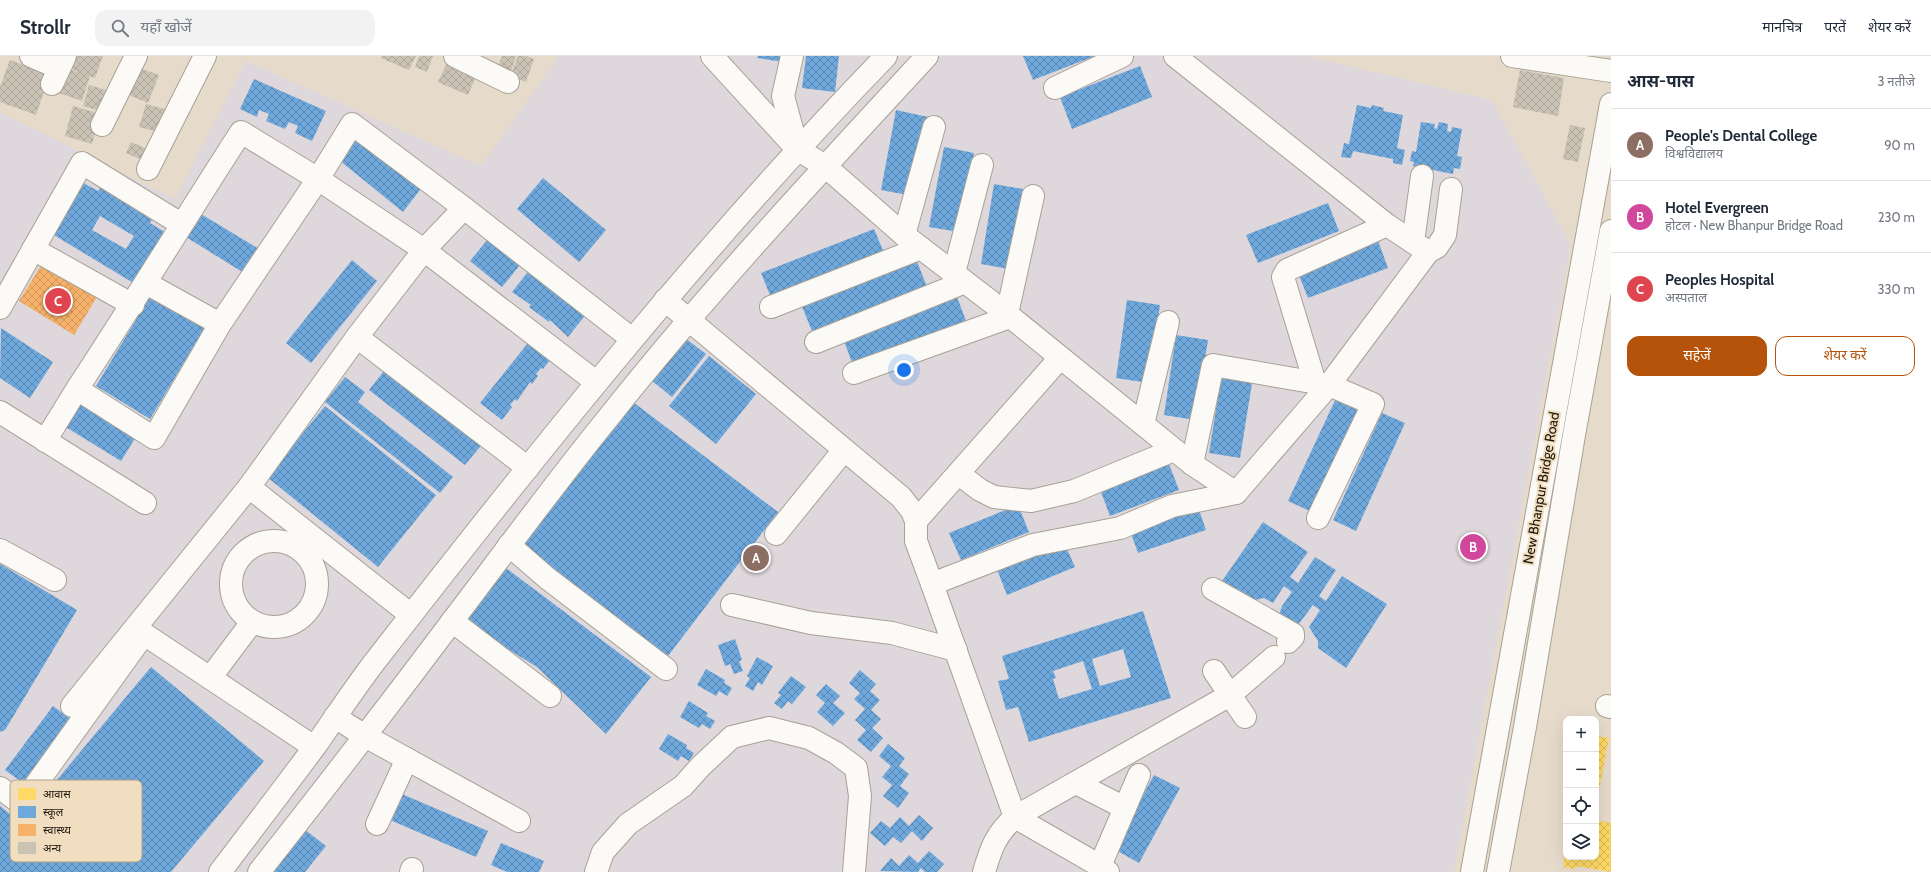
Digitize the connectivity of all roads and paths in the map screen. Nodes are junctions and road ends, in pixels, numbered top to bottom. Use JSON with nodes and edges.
{"nodes":[{"id":1,"x":32,"y":56,"type":"edge"},
{"id":2,"x":136,"y":56,"type":"edge"},
{"id":3,"x":205,"y":56,"type":"edge"},
{"id":4,"x":455,"y":56,"type":"edge"},
{"id":5,"x":712,"y":56,"type":"edge"},
{"id":6,"x":792,"y":56,"type":"edge"},
{"id":7,"x":886,"y":56,"type":"edge"},
{"id":8,"x":927,"y":56,"type":"edge"},
{"id":9,"x":1122,"y":56,"type":"edge"},
{"id":10,"x":1175,"y":56,"type":"edge"},
{"id":11,"x":1512,"y":56,"type":"edge"},
{"id":12,"x":735,"y":66,"type":"edge"},
{"id":13,"x":59,"y":69,"type":"edge"},
{"id":14,"x":1611,"y":71,"type":"edge"},
{"id":15,"x":508,"y":82,"type":"dead end"},
{"id":16,"x":1055,"y":88,"type":"dead end"},
{"id":17,"x":1611,"y":104,"type":"edge"},
{"id":18,"x":102,"y":125,"type":"dead end"},
{"id":19,"x":934,"y":127,"type":"dead end"},
{"id":20,"x":798,"y":149,"type":"junction"},
{"id":21,"x":982,"y":165,"type":"dead end"},
{"id":22,"x":825,"y":166,"type":"junction"},
{"id":23,"x":148,"y":169,"type":"dead end"},
{"id":24,"x":1422,"y":176,"type":"dead end"},
{"id":25,"x":318,"y":179,"type":"junction"},
{"id":26,"x":1451,"y":189,"type":"dead end"},
{"id":27,"x":1033,"y":196,"type":"dead end"},
{"id":28,"x":464,"y":208,"type":"junction"},
{"id":29,"x":181,"y":224,"type":"junction"},
{"id":30,"x":1387,"y":224,"type":"junction"},
{"id":31,"x":1611,"y":231,"type":"edge"},
{"id":32,"x":904,"y":235,"type":"junction"},
{"id":33,"x":1421,"y":247,"type":"junction"},
{"id":34,"x":921,"y":248,"type":"junction"},
{"id":35,"x":33,"y":249,"type":"junction"},
{"id":36,"x":424,"y":250,"type":"junction"},
{"id":37,"x":960,"y":277,"type":"junction"},
{"id":38,"x":146,"y":282,"type":"junction"},
{"id":39,"x":665,"y":300,"type":"junction"},
{"id":40,"x":133,"y":305,"type":"junction"},
{"id":41,"x":771,"y":307,"type":"dead end"},
{"id":42,"x":0,"y":308,"type":"edge"},
{"id":43,"x":1009,"y":316,"type":"junction"},
{"id":44,"x":689,"y":320,"type":"junction"},
{"id":45,"x":1168,"y":322,"type":"dead end"},
{"id":46,"x":220,"y":324,"type":"junction"},
{"id":47,"x":357,"y":337,"type":"junction"},
{"id":48,"x":632,"y":339,"type":"junction"},
{"id":49,"x":816,"y":342,"type":"dead end"},
{"id":50,"x":1060,"y":358,"type":"junction"},
{"id":51,"x":854,"y":373,"type":"dead end"},
{"id":52,"x":596,"y":382,"type":"junction"},
{"id":53,"x":1322,"y":384,"type":"junction"},
{"id":54,"x":77,"y":389,"type":"junction"},
{"id":55,"x":0,"y":412,"type":"edge"},
{"id":56,"x":1143,"y":424,"type":"junction"},
{"id":57,"x":45,"y":441,"type":"junction"},
{"id":58,"x":547,"y":444,"type":"junction"},
{"id":59,"x":844,"y":450,"type":"junction"},
{"id":60,"x":1174,"y":450,"type":"junction"},
{"id":61,"x":572,"y":464,"type":"junction"},
{"id":62,"x":1192,"y":464,"type":"junction"},
{"id":63,"x":528,"y":468,"type":"junction"},
{"id":64,"x":959,"y":474,"type":"junction"},
{"id":65,"x":249,"y":487,"type":"junction"},
{"id":66,"x":1236,"y":493,"type":"junction"},
{"id":67,"x":145,"y":503,"type":"dead end"},
{"id":68,"x":1318,"y":518,"type":"dead end"},
{"id":69,"x":916,"y":521,"type":"junction"},
{"id":70,"x":776,"y":534,"type":"dead end"},
{"id":71,"x":509,"y":545,"type":"junction"},
{"id":72,"x":0,"y":550,"type":"edge"},
{"id":73,"x":442,"y":577,"type":"junction"},
{"id":74,"x":55,"y":580,"type":"dead end"},
{"id":75,"x":932,"y":584,"type":"junction"},
{"id":76,"x":1213,"y":589,"type":"dead end"},
{"id":77,"x":470,"y":598,"type":"junction"},
{"id":78,"x":732,"y":605,"type":"dead end"},
{"id":79,"x":411,"y":615,"type":"junction"},
{"id":80,"x":452,"y":621,"type":"junction"},
{"id":81,"x":252,"y":622,"type":"dead end"},
{"id":82,"x":956,"y":650,"type":"junction"},
{"id":83,"x":666,"y":669,"type":"dead end"},
{"id":84,"x":1214,"y":671,"type":"dead end"},
{"id":85,"x":210,"y":678,"type":"junction"},
{"id":86,"x":1230,"y":695,"type":"junction"},
{"id":87,"x":550,"y":696,"type":"dead end"},
{"id":88,"x":72,"y":706,"type":"dead end"},
{"id":89,"x":335,"y":717,"type":"junction"},
{"id":90,"x":1245,"y":717,"type":"dead end"},
{"id":91,"x":365,"y":736,"type":"junction"},
{"id":92,"x":314,"y":747,"type":"junction"},
{"id":93,"x":407,"y":759,"type":"junction"},
{"id":94,"x":1139,"y":775,"type":"dead end"},
{"id":95,"x":39,"y":780,"type":"edge"},
{"id":96,"x":1076,"y":783,"type":"junction"},
{"id":97,"x":0,"y":788,"type":"edge"},
{"id":98,"x":10,"y":795,"type":"edge"},
{"id":99,"x":1124,"y":808,"type":"junction"},
{"id":100,"x":1015,"y":817,"type":"junction"},
{"id":101,"x":519,"y":821,"type":"dead end"},
{"id":102,"x":377,"y":824,"type":"dead end"},
{"id":103,"x":1104,"y":869,"type":"edge"},
{"id":104,"x":220,"y":872,"type":"edge"},
{"id":105,"x":259,"y":872,"type":"edge"},
{"id":106,"x":596,"y":872,"type":"edge"},
{"id":107,"x":854,"y":872,"type":"edge"},
{"id":108,"x":984,"y":872,"type":"edge"},
{"id":109,"x":1472,"y":872,"type":"edge"},
{"id":110,"x":1498,"y":872,"type":"edge"}],
"edges":[{"from":1,"to":13,"type":"street"},
{"from":2,"to":18,"type":"street"},
{"from":3,"to":23,"type":"street"},
{"from":4,"to":15,"type":"street"},
{"from":5,"to":12,"type":"street"},
{"from":6,"to":20,"type":"street"},
{"from":7,"to":20,"type":"street"},
{"from":8,"to":22,"type":"street"},
{"from":9,"to":16,"type":"street"},
{"from":10,"to":30,"type":"street"},
{"from":11,"to":14,"type":"street"},
{"from":12,"to":20,"type":"street"},
{"from":17,"to":109,"type":"street","name":"New Bhanpur Bridge Road"},
{"from":19,"to":32,"type":"street"},
{"from":20,"to":22,"type":"street"},
{"from":20,"to":39,"type":"street"},
{"from":21,"to":37,"type":"street"},
{"from":22,"to":32,"type":"street"},
{"from":22,"to":44,"type":"street"},
{"from":24,"to":33,"type":"street"},
{"from":25,"to":28,"type":"street"},
{"from":25,"to":29,"type":"street"},
{"from":25,"to":36,"type":"street"},
{"from":25,"to":46,"type":"street"},
{"from":26,"to":33,"type":"street"},
{"from":27,"to":43,"type":"street"},
{"from":28,"to":36,"type":"street"},
{"from":28,"to":48,"type":"street"},
{"from":29,"to":35,"type":"street"},
{"from":29,"to":38,"type":"street"},
{"from":30,"to":33,"type":"street"},
{"from":30,"to":53,"type":"street"},
{"from":31,"to":110,"type":"street","name":"New Bhanpur Bridge Road"},
{"from":32,"to":34,"type":"street"},
{"from":33,"to":53,"type":"street"},
{"from":34,"to":37,"type":"street"},
{"from":34,"to":41,"type":"street"},
{"from":35,"to":40,"type":"street"},
{"from":35,"to":42,"type":"street"},
{"from":36,"to":47,"type":"street"},
{"from":36,"to":52,"type":"street"},
{"from":37,"to":43,"type":"street"},
{"from":37,"to":49,"type":"street"},
{"from":38,"to":40,"type":"street"},
{"from":38,"to":46,"type":"street"},
{"from":39,"to":44,"type":"street"},
{"from":39,"to":48,"type":"street"},
{"from":40,"to":54,"type":"street"},
{"from":43,"to":50,"type":"street"},
{"from":43,"to":51,"type":"street"},
{"from":44,"to":59,"type":"street"},
{"from":44,"to":61,"type":"street"},
{"from":45,"to":56,"type":"street"},
{"from":46,"to":54,"type":"street"},
{"from":47,"to":63,"type":"street"},
{"from":47,"to":65,"type":"street"},
{"from":48,"to":52,"type":"street"},
{"from":50,"to":56,"type":"street"},
{"from":50,"to":64,"type":"street"},
{"from":52,"to":58,"type":"street"},
{"from":53,"to":62,"type":"street"},
{"from":53,"to":66,"type":"street"},
{"from":53,"to":68,"type":"street"},
{"from":54,"to":57,"type":"street"},
{"from":55,"to":57,"type":"street"},
{"from":56,"to":60,"type":"street"},
{"from":57,"to":67,"type":"street"},
{"from":58,"to":61,"type":"street"},
{"from":58,"to":63,"type":"street"},
{"from":59,"to":69,"type":"street"},
{"from":59,"to":70,"type":"street"},
{"from":60,"to":62,"type":"street"},
{"from":60,"to":64,"type":"street"},
{"from":61,"to":71,"type":"street"},
{"from":62,"to":66,"type":"street"},
{"from":63,"to":73,"type":"street"},
{"from":64,"to":69,"type":"street"},
{"from":65,"to":79,"type":"street"},
{"from":65,"to":88,"type":"street"},
{"from":66,"to":75,"type":"street"},
{"from":69,"to":75,"type":"street"},
{"from":71,"to":77,"type":"street"},
{"from":71,"to":83,"type":"street"},
{"from":72,"to":74,"type":"street"},
{"from":73,"to":77,"type":"street"},
{"from":73,"to":79,"type":"street"},
{"from":75,"to":82,"type":"street"},
{"from":76,"to":86,"type":"street"},
{"from":77,"to":80,"type":"street"},
{"from":78,"to":82,"type":"street"},
{"from":79,"to":89,"type":"street"},
{"from":80,"to":87,"type":"street"},
{"from":80,"to":91,"type":"street"},
{"from":81,"to":85,"type":"street"},
{"from":82,"to":100,"type":"street"},
{"from":84,"to":86,"type":"street"},
{"from":85,"to":92,"type":"street"},
{"from":85,"to":95,"type":"street"},
{"from":86,"to":90,"type":"street"},
{"from":86,"to":96,"type":"street"},
{"from":89,"to":91,"type":"street"},
{"from":89,"to":92,"type":"street"},
{"from":91,"to":93,"type":"street"},
{"from":91,"to":105,"type":"street"},
{"from":92,"to":104,"type":"street"},
{"from":93,"to":101,"type":"street"},
{"from":93,"to":102,"type":"street"},
{"from":94,"to":99,"type":"street"},
{"from":96,"to":99,"type":"street"},
{"from":96,"to":100,"type":"street"},
{"from":97,"to":98,"type":"street"},
{"from":99,"to":103,"type":"street"},
{"from":100,"to":103,"type":"street"},
{"from":100,"to":108,"type":"street"},
{"from":106,"to":107,"type":"street"}]}
